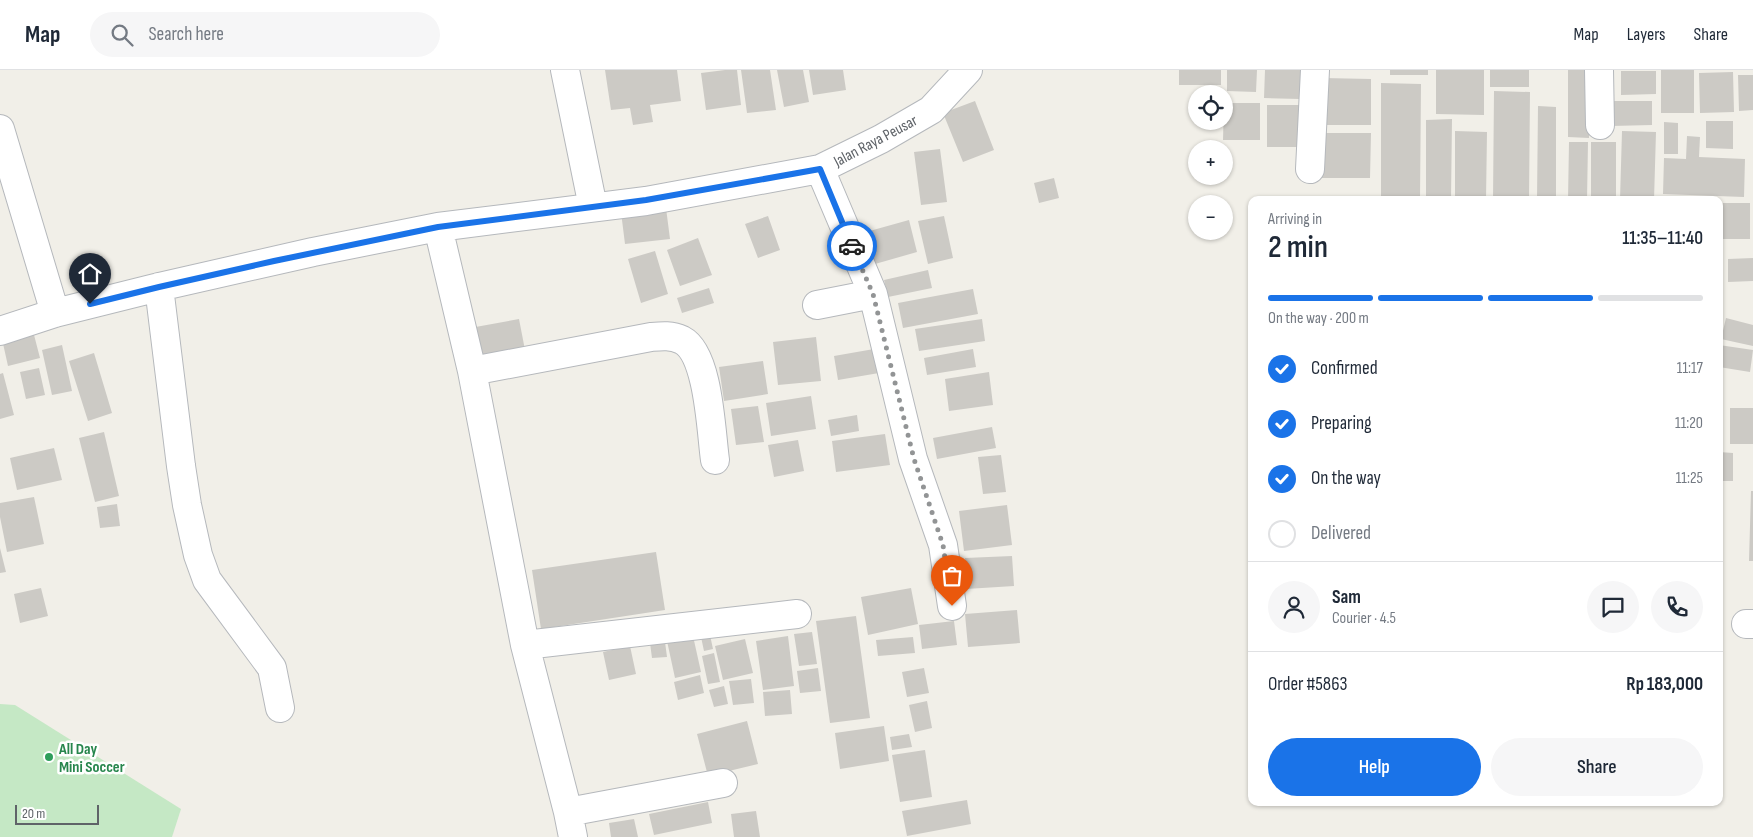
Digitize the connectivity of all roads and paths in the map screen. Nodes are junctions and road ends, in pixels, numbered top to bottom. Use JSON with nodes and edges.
{"nodes":[{"id":1,"x":565,"y":70,"type":"edge"},
{"id":2,"x":968,"y":70,"type":"edge"},
{"id":3,"x":1315,"y":70,"type":"edge"},
{"id":4,"x":1599,"y":70,"type":"edge"},
{"id":5,"x":1600,"y":125,"type":"dead end"},
{"id":6,"x":0,"y":129,"type":"edge"},
{"id":7,"x":820,"y":169,"type":"junction"},
{"id":8,"x":1310,"y":169,"type":"dead end"},
{"id":9,"x":593,"y":207,"type":"junction"},
{"id":10,"x":438,"y":227,"type":"junction"},
{"id":11,"x":159,"y":287,"type":"junction"},
{"id":12,"x":873,"y":294,"type":"junction"},
{"id":13,"x":816,"y":305,"type":"dead end"},
{"id":14,"x":55,"y":313,"type":"junction"},
{"id":15,"x":0,"y":331,"type":"edge"},
{"id":16,"x":472,"y":371,"type":"junction"},
{"id":17,"x":715,"y":460,"type":"dead end"},
{"id":18,"x":952,"y":606,"type":"dead end"},
{"id":19,"x":797,"y":614,"type":"dead end"},
{"id":20,"x":526,"y":645,"type":"junction"},
{"id":21,"x":280,"y":708,"type":"dead end"},
{"id":22,"x":723,"y":783,"type":"dead end"},
{"id":23,"x":570,"y":824,"type":"edge"}],
"edges":[{"from":1,"to":9,"type":"street"},
{"from":2,"to":7,"type":"street","name":"Jalan Raya Peusar"},
{"from":3,"to":8,"type":"street"},
{"from":4,"to":5,"type":"street"},
{"from":6,"to":14,"type":"street"},
{"from":7,"to":9,"type":"street","name":"Jalan Raya Peusar"},
{"from":7,"to":12,"type":"street"},
{"from":9,"to":10,"type":"street","name":"Jalan Raya Peusar"},
{"from":10,"to":11,"type":"street","name":"Jalan Raya Peusar"},
{"from":10,"to":16,"type":"street"},
{"from":11,"to":14,"type":"street","name":"Jalan Raya Peusar"},
{"from":11,"to":21,"type":"street"},
{"from":12,"to":13,"type":"street"},
{"from":12,"to":18,"type":"street"},
{"from":14,"to":15,"type":"street","name":"Jalan Raya Peusar"},
{"from":16,"to":17,"type":"street"},
{"from":16,"to":20,"type":"street"},
{"from":19,"to":20,"type":"street"},
{"from":20,"to":23,"type":"street"},
{"from":22,"to":23,"type":"street"}]}
